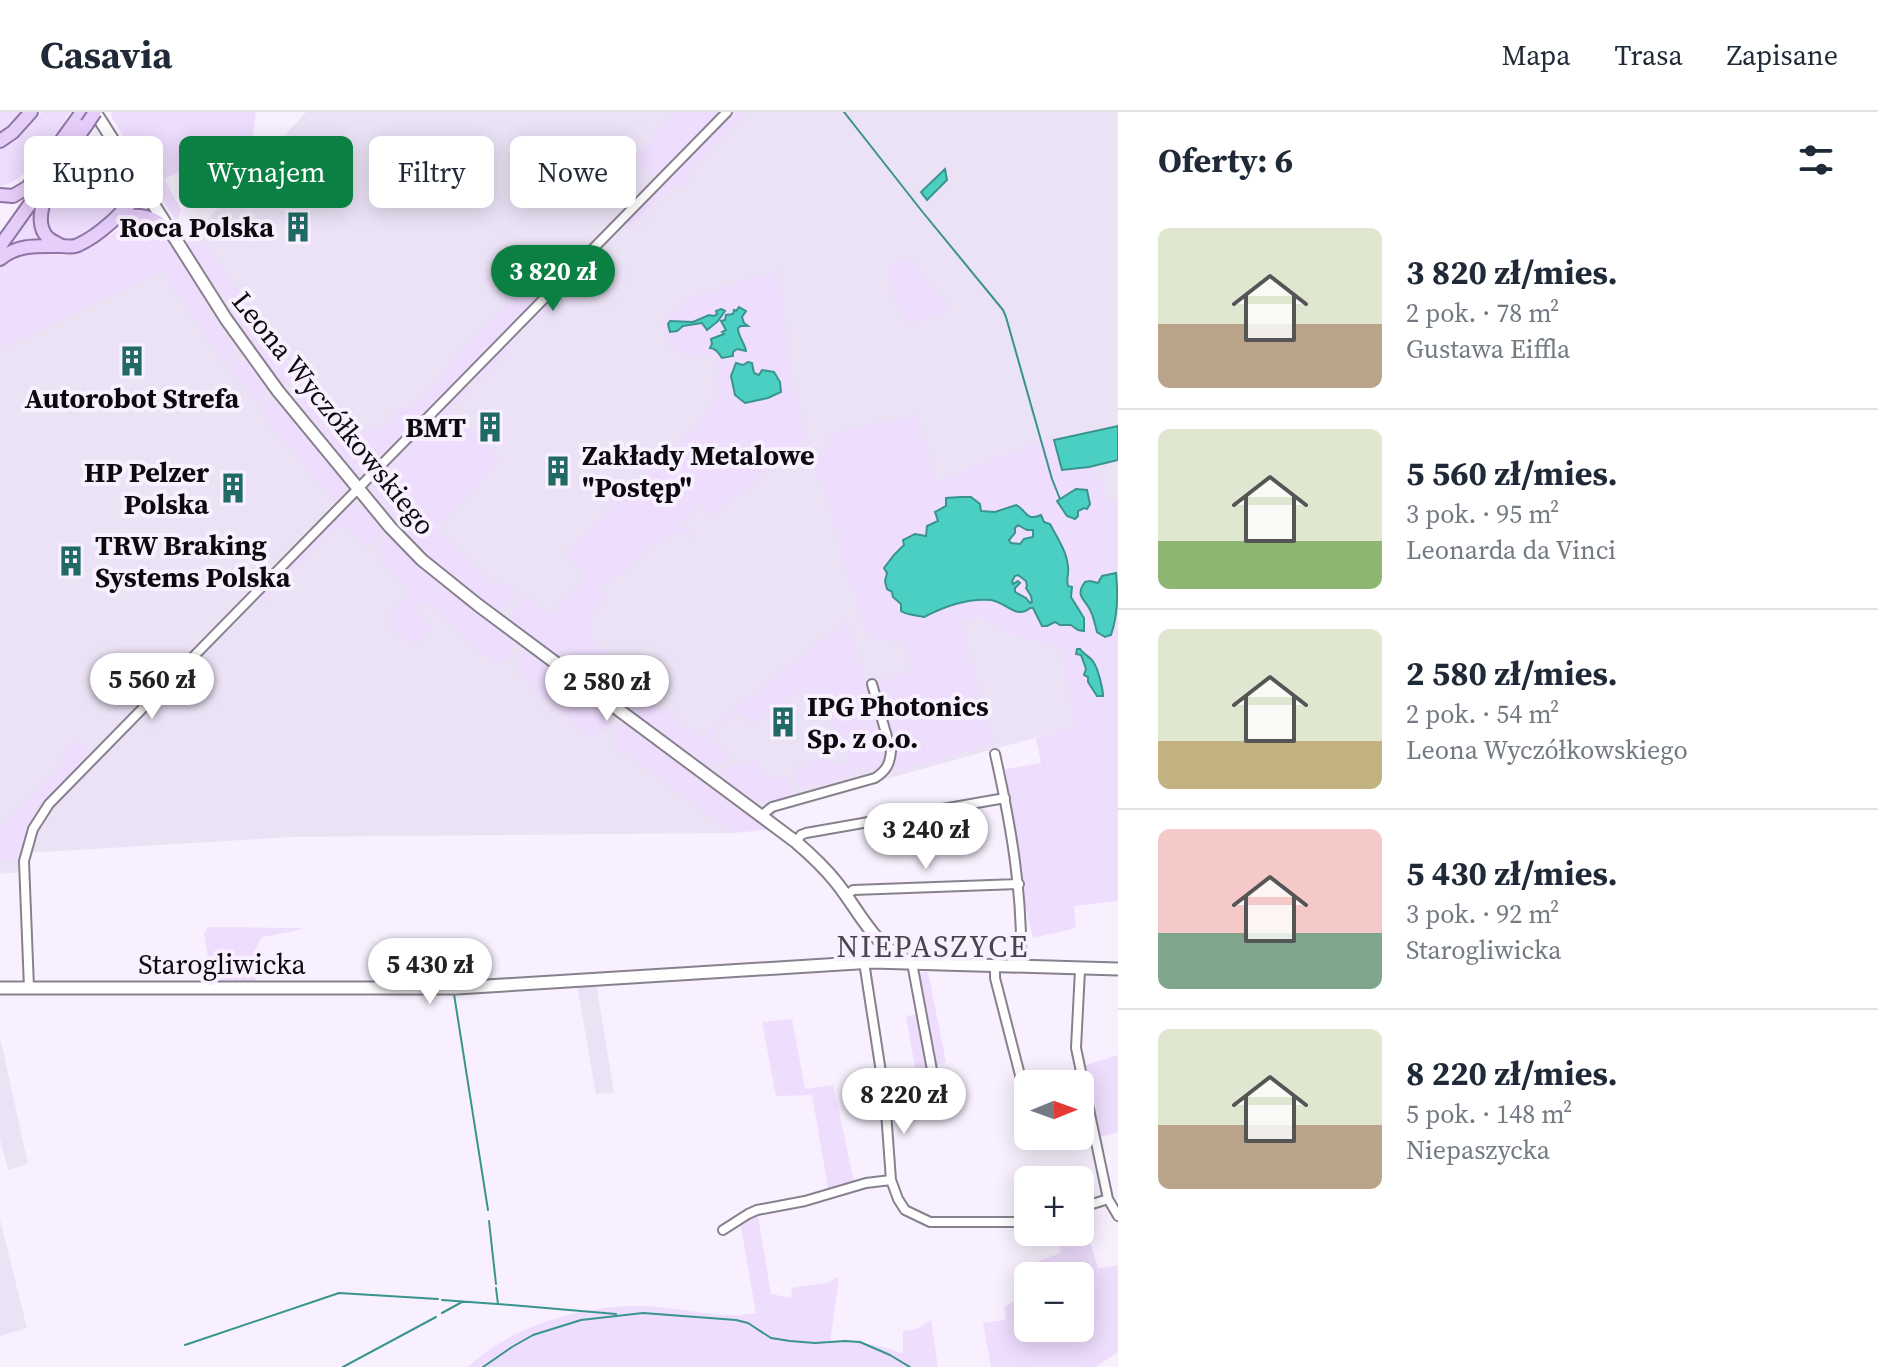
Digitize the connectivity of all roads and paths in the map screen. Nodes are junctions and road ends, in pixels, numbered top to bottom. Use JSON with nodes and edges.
{"nodes":[{"id":1,"x":31,"y":112,"type":"edge"},
{"id":2,"x":95,"y":112,"type":"edge"},
{"id":3,"x":727,"y":112,"type":"edge"},
{"id":4,"x":84,"y":118,"type":"edge"},
{"id":5,"x":75,"y":136,"type":"edge"},
{"id":6,"x":110,"y":136,"type":"edge"},
{"id":7,"x":0,"y":141,"type":"edge"},
{"id":8,"x":0,"y":195,"type":"edge"},
{"id":9,"x":27,"y":208,"type":"edge"},
{"id":10,"x":42,"y":208,"type":"edge"},
{"id":11,"x":128,"y":208,"type":"edge"},
{"id":12,"x":129,"y":208,"type":"edge"},
{"id":13,"x":156,"y":208,"type":"edge"},
{"id":14,"x":127,"y":212,"type":"junction"},
{"id":15,"x":172,"y":234,"type":"junction"},
{"id":16,"x":0,"y":246,"type":"edge"},
{"id":17,"x":62,"y":246,"type":"junction"},
{"id":18,"x":0,"y":259,"type":"edge"},
{"id":19,"x":356,"y":488,"type":"junction"},
{"id":20,"x":872,"y":684,"type":"dead end"},
{"id":21,"x":995,"y":754,"type":"dead end"},
{"id":22,"x":1005,"y":798,"type":"junction"},
{"id":23,"x":761,"y":816,"type":"junction"},
{"id":24,"x":796,"y":842,"type":"junction"},
{"id":25,"x":1019,"y":884,"type":"junction"},
{"id":26,"x":847,"y":895,"type":"junction"},
{"id":27,"x":881,"y":944,"type":"junction"},
{"id":28,"x":864,"y":962,"type":"junction"},
{"id":29,"x":879,"y":962,"type":"junction"},
{"id":30,"x":912,"y":963,"type":"junction"},
{"id":31,"x":995,"y":966,"type":"junction"},
{"id":32,"x":1021,"y":967,"type":"junction"},
{"id":33,"x":1118,"y":969,"type":"edge"},
{"id":34,"x":1080,"y":970,"type":"junction"},
{"id":35,"x":0,"y":988,"type":"edge"},
{"id":36,"x":29,"y":988,"type":"junction"},
{"id":37,"x":1019,"y":1070,"type":"edge"},
{"id":38,"x":938,"y":1102,"type":"dead end"},
{"id":39,"x":891,"y":1180,"type":"junction"},
{"id":40,"x":1108,"y":1199,"type":"junction"},
{"id":41,"x":1094,"y":1204,"type":"edge"},
{"id":42,"x":1118,"y":1216,"type":"edge"},
{"id":43,"x":1014,"y":1222,"type":"edge"},
{"id":44,"x":723,"y":1230,"type":"dead end"}],
"edges":[{"from":1,"to":7,"type":"main road"},
{"from":2,"to":4,"type":"main road","bridge":true},
{"from":2,"to":6,"type":"street","name":"Leona Wyczółkowskiego"},
{"from":3,"to":19,"type":"street"},
{"from":4,"to":5,"type":"main road"},
{"from":4,"to":8,"type":"main road"},
{"from":9,"to":16,"type":"main road"},
{"from":10,"to":17,"type":"main road"},
{"from":11,"to":14,"type":"main road"},
{"from":12,"to":14,"type":"main road"},
{"from":13,"to":15,"type":"street","name":"Leona Wyczółkowskiego"},
{"from":14,"to":15,"type":"main road"},
{"from":14,"to":17,"type":"main road"},
{"from":15,"to":19,"type":"street","name":"Leona Wyczółkowskiego"},
{"from":17,"to":18,"type":"main road"},
{"from":19,"to":23,"type":"street","name":"Leona Wyczółkowskiego"},
{"from":19,"to":36,"type":"street"},
{"from":20,"to":23,"type":"street"},
{"from":21,"to":22,"type":"street"},
{"from":22,"to":24,"type":"street"},
{"from":22,"to":25,"type":"street"},
{"from":23,"to":24,"type":"street","name":"Leona Wyczółkowskiego"},
{"from":24,"to":26,"type":"street","name":"Leona Wyczółkowskiego"},
{"from":25,"to":26,"type":"street"},
{"from":25,"to":32,"type":"street"},
{"from":26,"to":27,"type":"street","name":"Leona Wyczółkowskiego"},
{"from":27,"to":29,"type":"street"},
{"from":27,"to":30,"type":"street","name":"Leona Wyczółkowskiego"},
{"from":28,"to":29,"type":"street","name":"Starogliwicka"},
{"from":28,"to":36,"type":"street","name":"Starogliwicka"},
{"from":28,"to":39,"type":"street"},
{"from":29,"to":30,"type":"street","name":"Starogliwicka"},
{"from":30,"to":31,"type":"street","name":"Starogliwicka"},
{"from":30,"to":38,"type":"street"},
{"from":31,"to":32,"type":"street","name":"Starogliwicka"},
{"from":31,"to":37,"type":"street"},
{"from":32,"to":34,"type":"street","name":"Starogliwicka"},
{"from":33,"to":34,"type":"street","name":"Starogliwicka"},
{"from":34,"to":40,"type":"street"},
{"from":35,"to":36,"type":"street","name":"Starogliwicka"},
{"from":39,"to":43,"type":"street"},
{"from":39,"to":44,"type":"street"},
{"from":40,"to":41,"type":"street"},
{"from":40,"to":42,"type":"street"}]}
